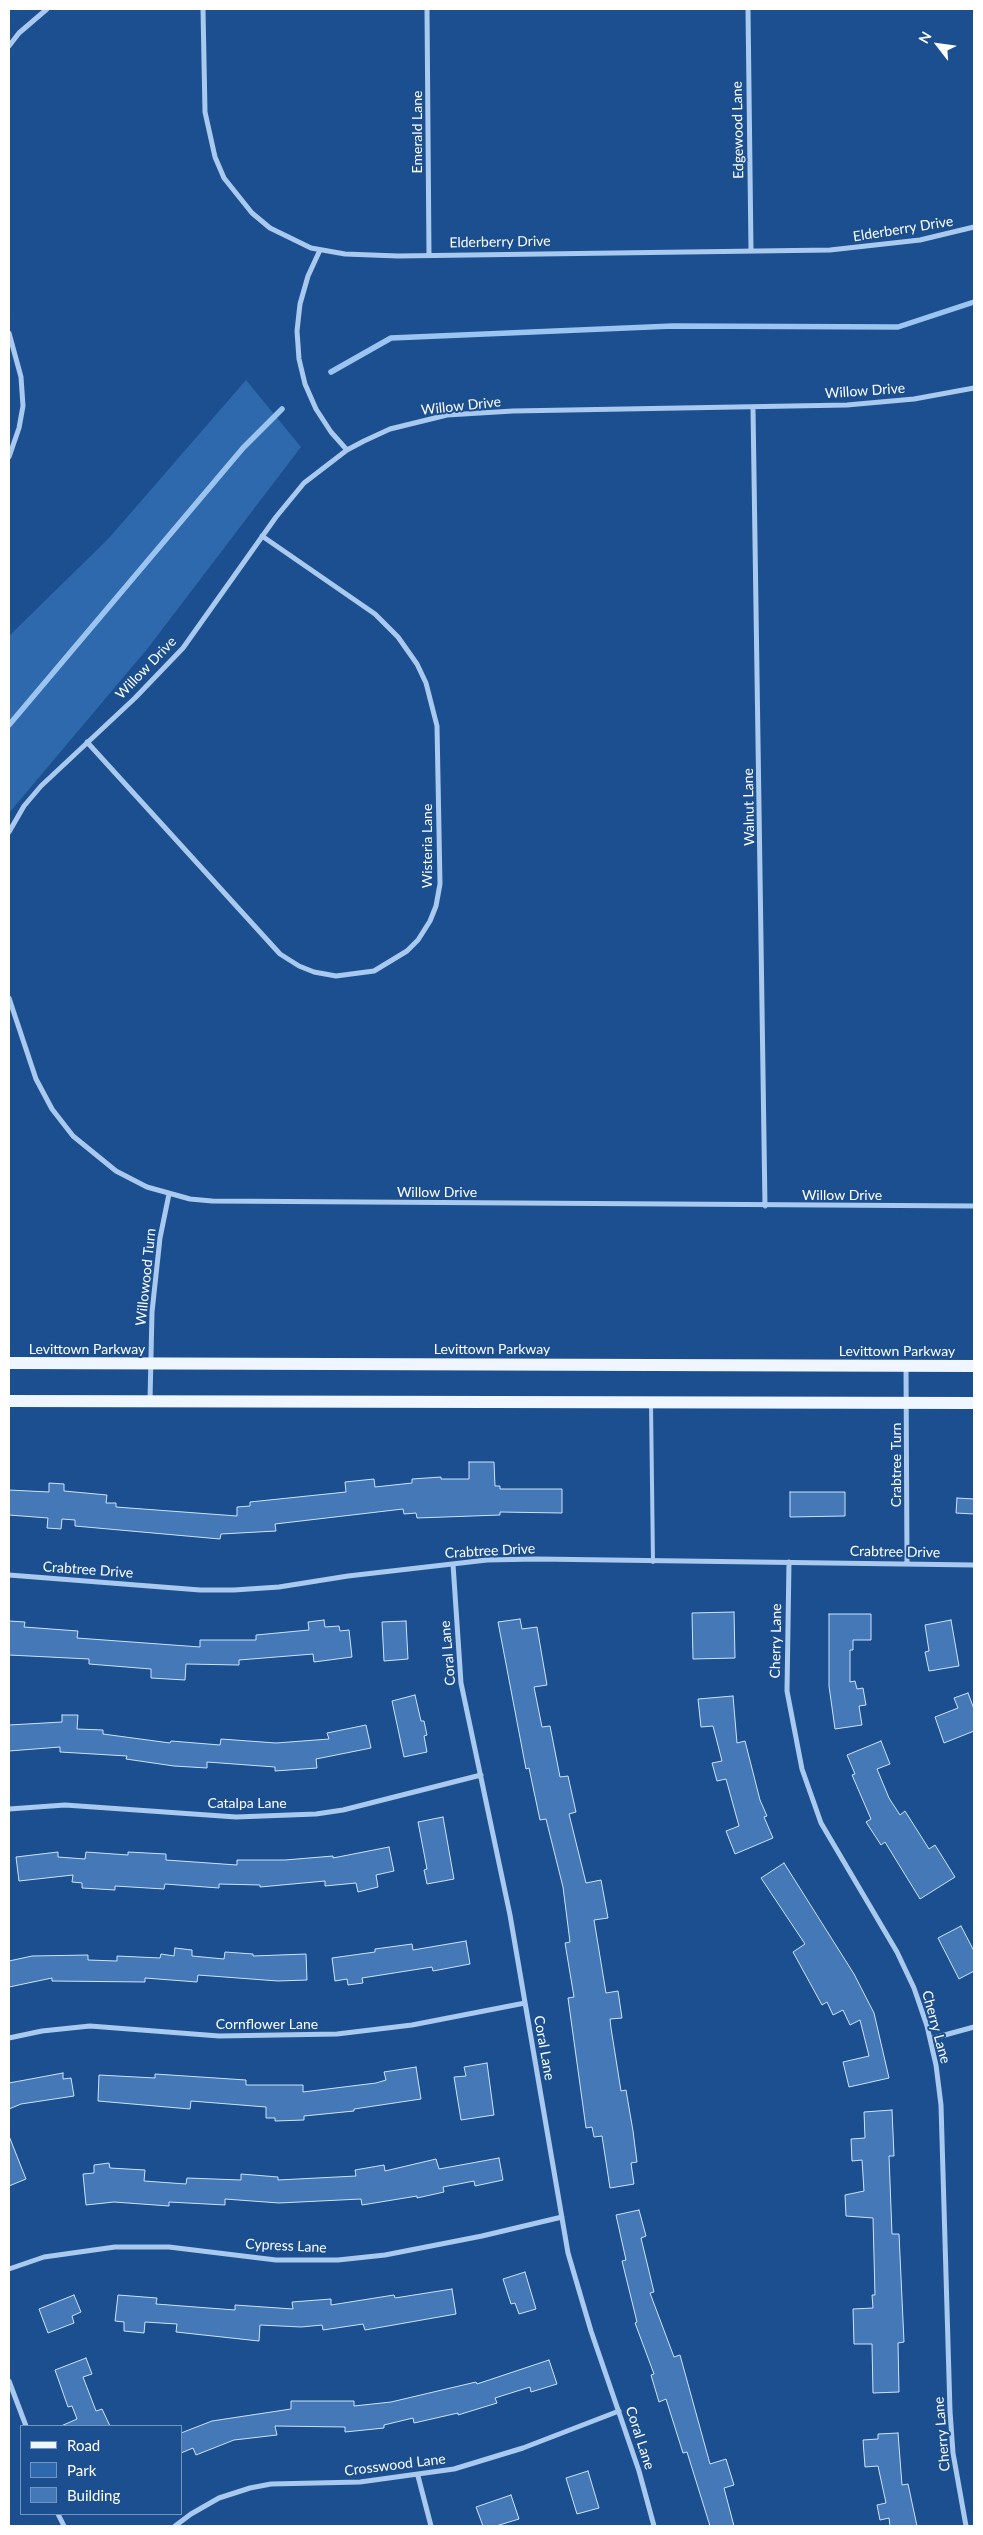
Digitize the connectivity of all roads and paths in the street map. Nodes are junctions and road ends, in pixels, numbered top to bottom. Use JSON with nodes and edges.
{"nodes":[{"id":1,"x":47,"y":9,"type":"edge"},
{"id":2,"x":203,"y":9,"type":"edge"},
{"id":3,"x":427,"y":9,"type":"edge"},
{"id":4,"x":748,"y":9,"type":"edge"},
{"id":5,"x":9,"y":46,"type":"edge"},
{"id":6,"x":974,"y":227,"type":"edge"},
{"id":7,"x":320,"y":250,"type":"junction"},
{"id":8,"x":751,"y":250,"type":"junction"},
{"id":9,"x":429,"y":255,"type":"junction"},
{"id":10,"x":9,"y":333,"type":"edge"},
{"id":11,"x":974,"y":388,"type":"edge"},
{"id":12,"x":753,"y":408,"type":"junction"},
{"id":13,"x":347,"y":450,"type":"junction"},
{"id":14,"x":9,"y":457,"type":"edge"},
{"id":15,"x":262,"y":536,"type":"junction"},
{"id":16,"x":87,"y":742,"type":"junction"},
{"id":17,"x":9,"y":832,"type":"edge"},
{"id":18,"x":9,"y":998,"type":"edge"},
{"id":19,"x":169,"y":1194,"type":"junction"},
{"id":20,"x":764,"y":1206,"type":"junction"},
{"id":21,"x":974,"y":1206,"type":"edge"},
{"id":22,"x":9,"y":1363,"type":"edge"},
{"id":23,"x":150,"y":1364,"type":"junction"},
{"id":24,"x":906,"y":1366,"type":"junction"},
{"id":25,"x":974,"y":1366,"type":"edge"},
{"id":26,"x":9,"y":1401,"type":"edge"},
{"id":27,"x":150,"y":1401,"type":"junction"},
{"id":28,"x":651,"y":1402,"type":"junction"},
{"id":29,"x":907,"y":1403,"type":"junction"},
{"id":30,"x":974,"y":1403,"type":"edge"},
{"id":31,"x":654,"y":1562,"type":"junction"},
{"id":32,"x":789,"y":1562,"type":"junction"},
{"id":33,"x":907,"y":1563,"type":"junction"},
{"id":34,"x":452,"y":1564,"type":"junction"},
{"id":35,"x":974,"y":1565,"type":"edge"},
{"id":36,"x":9,"y":1575,"type":"edge"},
{"id":37,"x":481,"y":1775,"type":"junction"},
{"id":38,"x":9,"y":1809,"type":"edge"},
{"id":39,"x":525,"y":2003,"type":"junction"},
{"id":40,"x":974,"y":2027,"type":"edge"},
{"id":41,"x":9,"y":2038,"type":"edge"},
{"id":42,"x":930,"y":2039,"type":"junction"},
{"id":43,"x":562,"y":2217,"type":"junction"},
{"id":44,"x":9,"y":2269,"type":"edge"},
{"id":45,"x":9,"y":2381,"type":"edge"},
{"id":46,"x":619,"y":2411,"type":"junction"},
{"id":47,"x":26,"y":2425,"type":"edge"},
{"id":48,"x":418,"y":2476,"type":"junction"},
{"id":49,"x":175,"y":2526,"type":"edge"},
{"id":50,"x":431,"y":2526,"type":"edge"},
{"id":51,"x":654,"y":2526,"type":"edge"},
{"id":52,"x":966,"y":2526,"type":"edge"}],
"edges":[{"from":1,"to":5,"type":"street"},
{"from":2,"to":7,"type":"street","name":"Elderberry Drive"},
{"from":3,"to":9,"type":"street","name":"Emerald Lane"},
{"from":4,"to":8,"type":"street","name":"Edgewood Lane"},
{"from":6,"to":8,"type":"street","name":"Elderberry Drive"},
{"from":7,"to":9,"type":"street","name":"Elderberry Drive"},
{"from":7,"to":13,"type":"street"},
{"from":8,"to":9,"type":"street","name":"Elderberry Drive"},
{"from":10,"to":14,"type":"street"},
{"from":11,"to":12,"type":"street","name":"Willow Drive"},
{"from":12,"to":13,"type":"street","name":"Willow Drive"},
{"from":12,"to":20,"type":"street","name":"Walnut Lane"},
{"from":13,"to":15,"type":"street","name":"Willow Drive"},
{"from":15,"to":16,"type":"street","name":"Willow Drive"},
{"from":15,"to":16,"type":"street","name":"Wisteria Lane"},
{"from":16,"to":17,"type":"street","name":"Willow Drive"},
{"from":18,"to":19,"type":"street","name":"Willow Drive"},
{"from":19,"to":20,"type":"street","name":"Willow Drive"},
{"from":19,"to":23,"type":"street","name":"Willowood Turn"},
{"from":20,"to":21,"type":"street","name":"Willow Drive"},
{"from":22,"to":23,"type":"main road","name":"Levittown Parkway"},
{"from":23,"to":24,"type":"main road","name":"Levittown Parkway"},
{"from":23,"to":27,"type":"street","name":"Willowood Turn"},
{"from":24,"to":25,"type":"main road","name":"Levittown Parkway"},
{"from":24,"to":29,"type":"street","name":"Crabtree Turn"},
{"from":26,"to":27,"type":"main road"},
{"from":27,"to":28,"type":"main road"},
{"from":28,"to":29,"type":"main road"},
{"from":28,"to":31,"type":"lane"},
{"from":29,"to":30,"type":"main road"},
{"from":29,"to":33,"type":"street","name":"Crabtree Turn"},
{"from":31,"to":32,"type":"street","name":"Crabtree Drive"},
{"from":31,"to":34,"type":"street","name":"Crabtree Drive"},
{"from":32,"to":33,"type":"street","name":"Crabtree Drive"},
{"from":32,"to":42,"type":"street","name":"Cherry Lane"},
{"from":33,"to":35,"type":"street","name":"Crabtree Drive"},
{"from":34,"to":36,"type":"street","name":"Crabtree Drive"},
{"from":34,"to":37,"type":"street","name":"Coral Lane"},
{"from":37,"to":38,"type":"street","name":"Catalpa Lane"},
{"from":37,"to":39,"type":"street","name":"Coral Lane"},
{"from":39,"to":41,"type":"street","name":"Cornflower Lane"},
{"from":39,"to":43,"type":"street","name":"Coral Lane"},
{"from":40,"to":42,"type":"street"},
{"from":42,"to":52,"type":"street","name":"Cherry Lane"},
{"from":43,"to":44,"type":"street","name":"Cypress Lane"},
{"from":43,"to":46,"type":"street","name":"Coral Lane"},
{"from":45,"to":47,"type":"street"},
{"from":46,"to":48,"type":"street","name":"Crosswood Lane"},
{"from":46,"to":51,"type":"street","name":"Coral Lane"},
{"from":48,"to":49,"type":"street","name":"Crosswood Lane"},
{"from":48,"to":50,"type":"street"}]}
